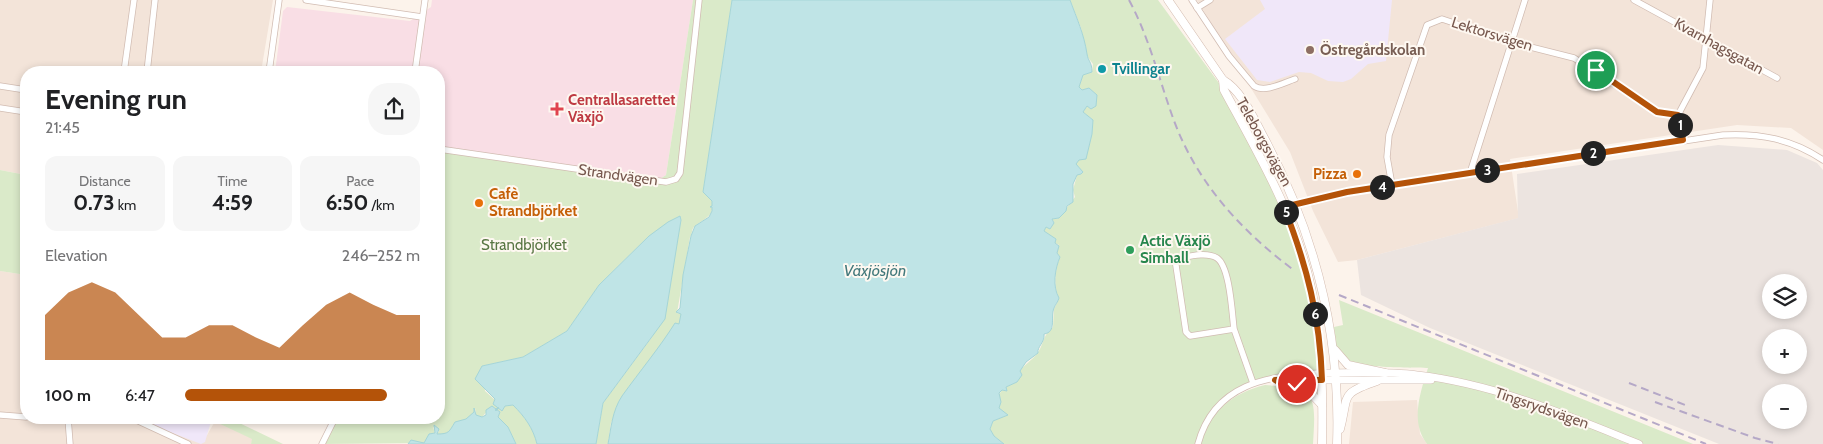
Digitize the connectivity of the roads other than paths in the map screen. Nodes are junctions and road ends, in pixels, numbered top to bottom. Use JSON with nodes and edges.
{"nodes":[{"id":1,"x":134,"y":0,"type":"edge"},
{"id":2,"x":155,"y":0,"type":"edge"},
{"id":3,"x":279,"y":0,"type":"edge"},
{"id":4,"x":306,"y":0,"type":"edge"},
{"id":5,"x":425,"y":0,"type":"edge"},
{"id":6,"x":699,"y":0,"type":"edge"},
{"id":7,"x":1168,"y":0,"type":"edge"},
{"id":8,"x":1192,"y":0,"type":"edge"},
{"id":9,"x":1210,"y":0,"type":"edge"},
{"id":10,"x":1525,"y":0,"type":"edge"},
{"id":11,"x":1634,"y":0,"type":"edge"},
{"id":12,"x":1710,"y":0,"type":"edge"},
{"id":13,"x":1197,"y":8,"type":"junction"},
{"id":14,"x":422,"y":17,"type":"junction"},
{"id":15,"x":1707,"y":39,"type":"junction"},
{"id":16,"x":1512,"y":42,"type":"junction"},
{"id":17,"x":125,"y":66,"type":"edge"},
{"id":18,"x":148,"y":66,"type":"edge"},
{"id":19,"x":271,"y":66,"type":"edge"},
{"id":20,"x":416,"y":66,"type":"edge"},
{"id":21,"x":1777,"y":78,"type":"dead end"},
{"id":22,"x":1295,"y":79,"type":"dead end"},
{"id":23,"x":1223,"y":80,"type":"junction"},
{"id":24,"x":0,"y":86,"type":"edge"},
{"id":25,"x":20,"y":89,"type":"edge"},
{"id":26,"x":0,"y":108,"type":"edge"},
{"id":27,"x":20,"y":111,"type":"edge"},
{"id":28,"x":1678,"y":115,"type":"junction"},
{"id":29,"x":1683,"y":140,"type":"junction"},
{"id":30,"x":445,"y":151,"type":"edge"},
{"id":31,"x":1823,"y":160,"type":"edge"},
{"id":32,"x":1470,"y":173,"type":"junction"},
{"id":33,"x":1392,"y":185,"type":"junction"},
{"id":34,"x":1297,"y":203,"type":"junction"},
{"id":35,"x":1284,"y":207,"type":"junction"},
{"id":36,"x":1234,"y":329,"type":"junction"},
{"id":37,"x":1334,"y":346,"type":"junction"},
{"id":38,"x":1385,"y":373,"type":"junction"},
{"id":39,"x":1322,"y":377,"type":"junction"},
{"id":40,"x":1336,"y":377,"type":"junction"},
{"id":41,"x":1265,"y":380,"type":"junction"},
{"id":42,"x":1275,"y":380,"type":"junction"},
{"id":43,"x":1442,"y":380,"type":"junction"},
{"id":44,"x":1377,"y":381,"type":"junction"},
{"id":45,"x":1253,"y":383,"type":"junction"},
{"id":46,"x":1322,"y":405,"type":"junction"},
{"id":47,"x":0,"y":415,"type":"edge"},
{"id":48,"x":20,"y":417,"type":"edge"},
{"id":49,"x":68,"y":424,"type":"edge"},
{"id":50,"x":145,"y":424,"type":"edge"},
{"id":51,"x":333,"y":424,"type":"edge"},
{"id":52,"x":1337,"y":442,"type":"edge"},
{"id":53,"x":70,"y":444,"type":"edge"},
{"id":54,"x":188,"y":444,"type":"edge"},
{"id":55,"x":322,"y":444,"type":"edge"},
{"id":56,"x":1198,"y":444,"type":"edge"},
{"id":57,"x":1322,"y":444,"type":"edge"},
{"id":58,"x":1639,"y":444,"type":"edge"}],
"edges":[{"from":1,"to":17,"type":"street"},
{"from":2,"to":18,"type":"street"},
{"from":3,"to":19,"type":"street"},
{"from":4,"to":14,"type":"street"},
{"from":5,"to":14,"type":"street"},
{"from":6,"to":30,"type":"street","name":"Strandvägen"},
{"from":7,"to":23,"type":"main road","name":"Teleborgsvägen"},
{"from":8,"to":13,"type":"street"},
{"from":9,"to":13,"type":"street"},
{"from":10,"to":16,"type":"street"},
{"from":11,"to":15,"type":"street","name":"Kvarnhagsgatan"},
{"from":12,"to":15,"type":"street"},
{"from":13,"to":22,"type":"street"},
{"from":14,"to":20,"type":"street"},
{"from":15,"to":21,"type":"street","name":"Kvarnhagsgatan"},
{"from":15,"to":28,"type":"street"},
{"from":16,"to":28,"type":"street","name":"Lektorsvägen"},
{"from":16,"to":32,"type":"street"},
{"from":16,"to":33,"type":"street","name":"Lektorsvägen"},
{"from":23,"to":34,"type":"main road","name":"Teleborgsvägen"},
{"from":23,"to":35,"type":"main road","name":"Teleborgsvägen"},
{"from":24,"to":25,"type":"street"},
{"from":26,"to":27,"type":"street"},
{"from":28,"to":29,"type":"street"},
{"from":29,"to":31,"type":"street"},
{"from":29,"to":32,"type":"street"},
{"from":32,"to":33,"type":"street"},
{"from":33,"to":34,"type":"street"},
{"from":34,"to":35,"type":"street"},
{"from":34,"to":37,"type":"main road","name":"Teleborgsvägen"},
{"from":35,"to":39,"type":"main road","name":"Teleborgsvägen"},
{"from":36,"to":36,"type":"street"},
{"from":36,"to":45,"type":"street"},
{"from":37,"to":38,"type":"main road"},
{"from":37,"to":40,"type":"main road","name":"Teleborgsvägen"},
{"from":38,"to":40,"type":"street","name":"Tingsrydsvägen"},
{"from":38,"to":43,"type":"street","name":"Tingsrydsvägen"},
{"from":39,"to":40,"type":"street","name":"Tingsrydsvägen"},
{"from":39,"to":41,"type":"street"},
{"from":39,"to":42,"type":"street"},
{"from":39,"to":46,"type":"main road","name":"Teleborgsvägen"},
{"from":40,"to":44,"type":"street","name":"Tingsrydsvägen"},
{"from":40,"to":52,"type":"main road","name":"Teleborgsvägen"},
{"from":41,"to":42,"type":"street"},
{"from":41,"to":45,"type":"street"},
{"from":42,"to":46,"type":"main road"},
{"from":43,"to":44,"type":"street","name":"Tingsrydsvägen"},
{"from":43,"to":58,"type":"street","name":"Tingsrydsvägen"},
{"from":44,"to":52,"type":"main road"},
{"from":45,"to":56,"type":"street"},
{"from":46,"to":57,"type":"main road","name":"Teleborgsvägen"},
{"from":47,"to":48,"type":"street"},
{"from":49,"to":53,"type":"street"},
{"from":50,"to":54,"type":"street"},
{"from":51,"to":55,"type":"street"}]}
